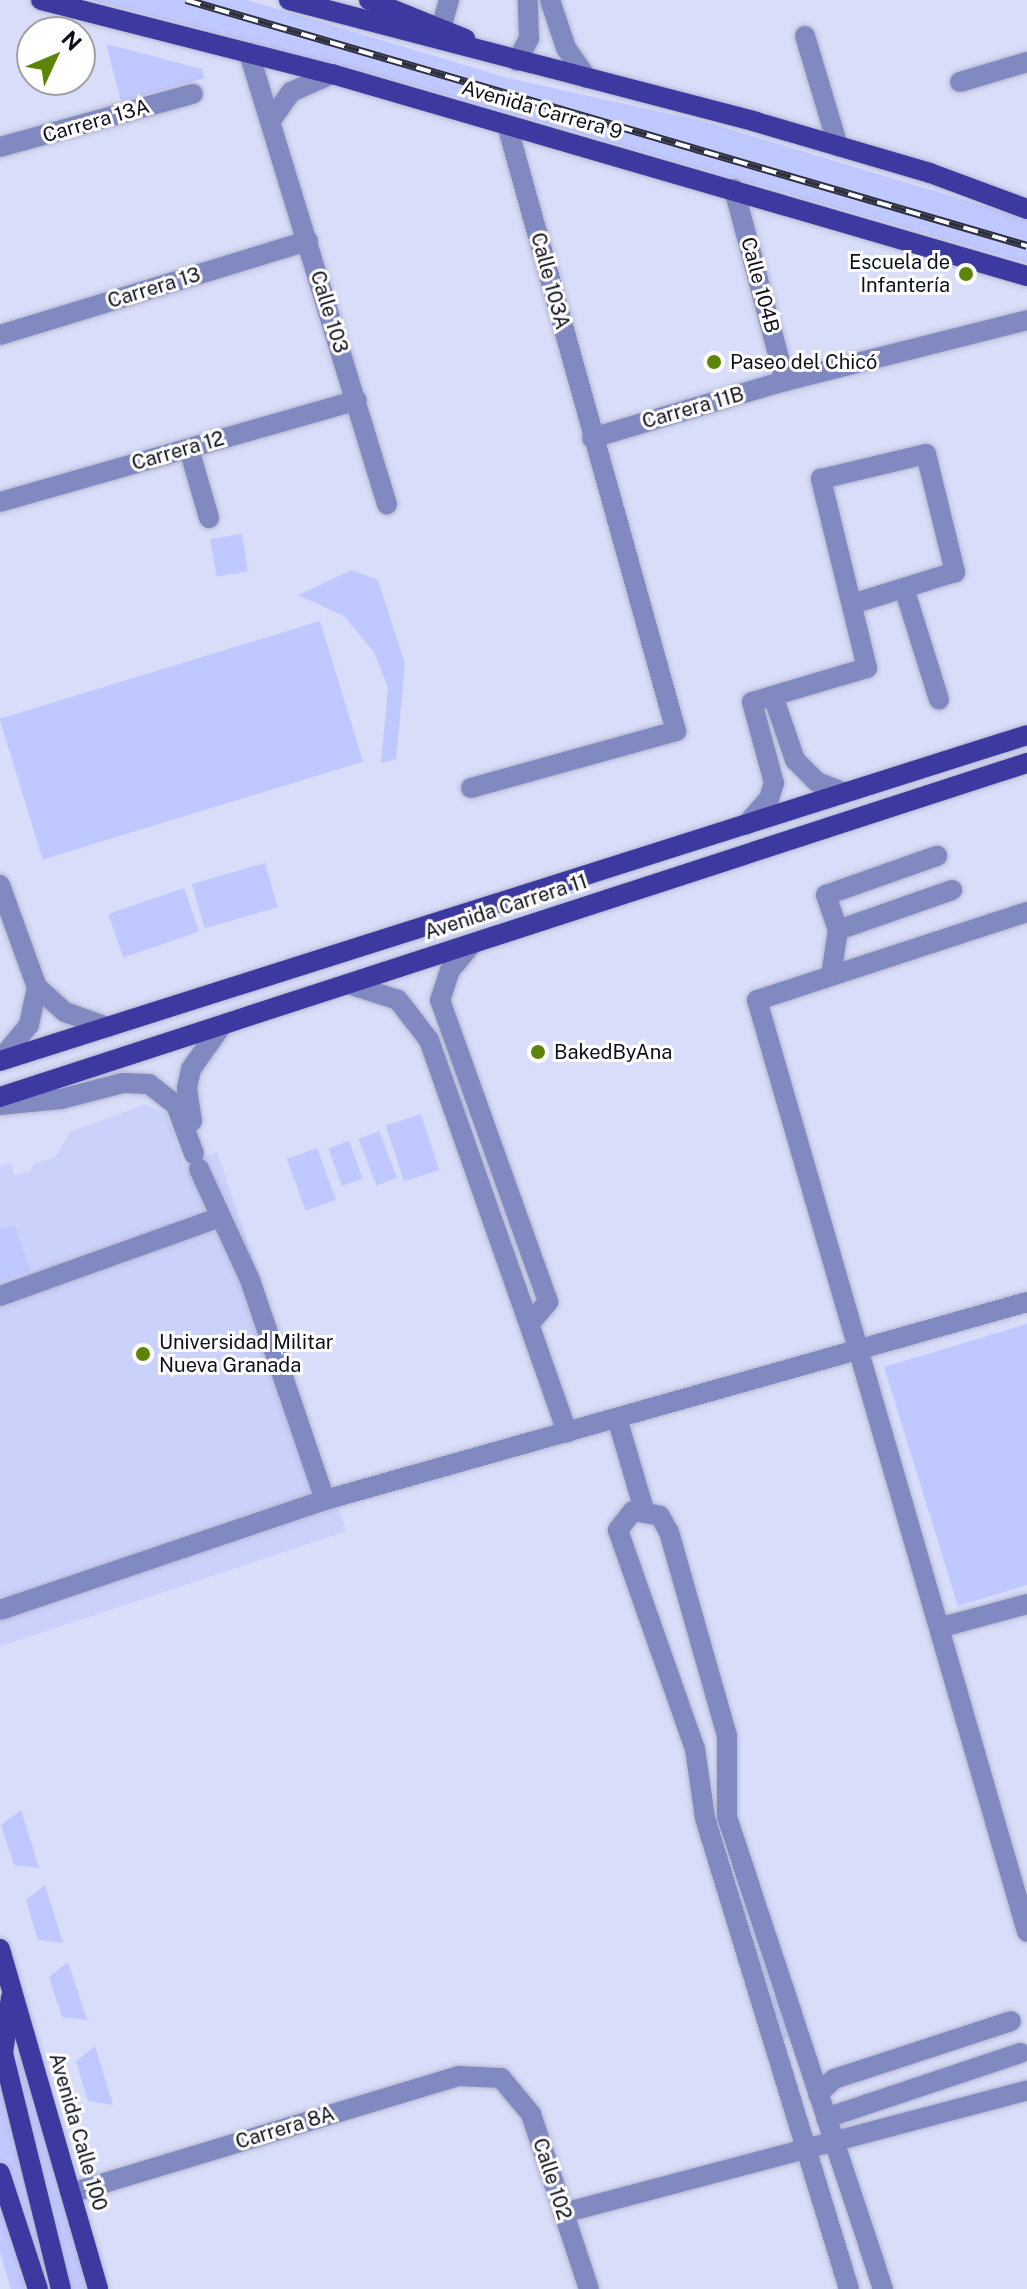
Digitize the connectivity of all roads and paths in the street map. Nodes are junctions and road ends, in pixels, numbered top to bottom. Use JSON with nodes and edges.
{"nodes":[{"id":1,"x":41,"y":0,"type":"edge"},
{"id":2,"x":289,"y":0,"type":"edge"},
{"id":3,"x":369,"y":0,"type":"edge"},
{"id":4,"x":449,"y":0,"type":"edge"},
{"id":5,"x":550,"y":0,"type":"edge"},
{"id":6,"x":523,"y":2,"type":"edge"},
{"id":7,"x":441,"y":28,"type":"junction"},
{"id":8,"x":805,"y":36,"type":"dead end"},
{"id":9,"x":249,"y":53,"type":"junction"},
{"id":10,"x":517,"y":61,"type":"junction"},
{"id":11,"x":1027,"y":62,"type":"edge"},
{"id":12,"x":332,"y":74,"type":"junction"},
{"id":13,"x":587,"y":78,"type":"junction"},
{"id":14,"x":960,"y":82,"type":"dead end"},
{"id":15,"x":193,"y":94,"type":"dead end"},
{"id":16,"x":272,"y":119,"type":"junction"},
{"id":17,"x":507,"y":125,"type":"junction"},
{"id":18,"x":838,"y":146,"type":"junction"},
{"id":19,"x":0,"y":147,"type":"edge"},
{"id":20,"x":734,"y":189,"type":"junction"},
{"id":21,"x":1024,"y":207,"type":"edge"},
{"id":22,"x":308,"y":241,"type":"junction"},
{"id":23,"x":1027,"y":276,"type":"edge"},
{"id":24,"x":1027,"y":320,"type":"edge"},
{"id":25,"x":0,"y":335,"type":"edge"},
{"id":26,"x":785,"y":381,"type":"junction"},
{"id":27,"x":357,"y":400,"type":"junction"},
{"id":28,"x":592,"y":438,"type":"junction"},
{"id":29,"x":189,"y":449,"type":"junction"},
{"id":30,"x":0,"y":502,"type":"edge"},
{"id":31,"x":387,"y":504,"type":"dead end"},
{"id":32,"x":209,"y":518,"type":"dead end"},
{"id":33,"x":904,"y":588,"type":"junction"},
{"id":34,"x":852,"y":604,"type":"junction"},
{"id":35,"x":773,"y":696,"type":"junction"},
{"id":36,"x":939,"y":700,"type":"dead end"},
{"id":37,"x":1027,"y":735,"type":"edge"},
{"id":38,"x":1027,"y":763,"type":"edge"},
{"id":39,"x":471,"y":788,"type":"dead end"},
{"id":40,"x":843,"y":792,"type":"junction"},
{"id":41,"x":746,"y":825,"type":"junction"},
{"id":42,"x":937,"y":856,"type":"dead end"},
{"id":43,"x":0,"y":885,"type":"edge"},
{"id":44,"x":952,"y":890,"type":"dead end"},
{"id":45,"x":1027,"y":912,"type":"edge"},
{"id":46,"x":838,"y":930,"type":"junction"},
{"id":47,"x":472,"y":944,"type":"junction"},
{"id":48,"x":831,"y":975,"type":"junction"},
{"id":49,"x":348,"y":984,"type":"junction"},
{"id":50,"x":37,"y":987,"type":"junction"},
{"id":51,"x":107,"y":1027,"type":"junction"},
{"id":52,"x":220,"y":1028,"type":"junction"},
{"id":53,"x":0,"y":1061,"type":"edge"},
{"id":54,"x":0,"y":1097,"type":"edge"},
{"id":55,"x":0,"y":1105,"type":"edge"},
{"id":56,"x":200,"y":1160,"type":"junction"},
{"id":57,"x":215,"y":1208,"type":"junction"},
{"id":58,"x":0,"y":1296,"type":"edge"},
{"id":59,"x":1027,"y":1302,"type":"edge"},
{"id":60,"x":531,"y":1322,"type":"junction"},
{"id":61,"x":857,"y":1350,"type":"junction"},
{"id":62,"x":617,"y":1418,"type":"junction"},
{"id":63,"x":567,"y":1432,"type":"junction"},
{"id":64,"x":325,"y":1500,"type":"junction"},
{"id":65,"x":644,"y":1510,"type":"junction"},
{"id":66,"x":1027,"y":1604,"type":"edge"},
{"id":67,"x":0,"y":1610,"type":"edge"},
{"id":68,"x":942,"y":1627,"type":"junction"},
{"id":69,"x":1027,"y":1932,"type":"edge"},
{"id":70,"x":0,"y":1949,"type":"edge"},
{"id":71,"x":6,"y":1995,"type":"edge"},
{"id":72,"x":1011,"y":2021,"type":"dead end"},
{"id":73,"x":1020,"y":2053,"type":"dead end"},
{"id":74,"x":501,"y":2078,"type":"joint"},
{"id":75,"x":1027,"y":2090,"type":"edge"},
{"id":76,"x":818,"y":2094,"type":"junction"},
{"id":77,"x":826,"y":2118,"type":"junction"},
{"id":78,"x":833,"y":2141,"type":"junction"},
{"id":79,"x":806,"y":2149,"type":"junction"},
{"id":80,"x":0,"y":2173,"type":"edge"},
{"id":81,"x":71,"y":2193,"type":"junction"},
{"id":82,"x":563,"y":2213,"type":"junction"},
{"id":83,"x":38,"y":2289,"type":"edge"},
{"id":84,"x":61,"y":2289,"type":"edge"},
{"id":85,"x":98,"y":2289,"type":"edge"},
{"id":86,"x":589,"y":2289,"type":"edge"},
{"id":87,"x":849,"y":2289,"type":"edge"},
{"id":88,"x":883,"y":2289,"type":"edge"}],
"edges":[{"from":1,"to":9,"type":"main road","name":"Avenida Carrera 9"},
{"from":2,"to":10,"type":"main road","name":"Avenida Carrera 9"},
{"from":3,"to":7,"type":"main road"},
{"from":4,"to":7,"type":"street"},
{"from":5,"to":13,"type":"street"},
{"from":6,"to":10,"type":"street"},
{"from":7,"to":10,"type":"main road"},
{"from":8,"to":18,"type":"street"},
{"from":9,"to":12,"type":"main road","name":"Avenida Carrera 9"},
{"from":9,"to":16,"type":"street","name":"Calle 103"},
{"from":10,"to":13,"type":"main road","name":"Avenida Carrera 9"},
{"from":11,"to":14,"type":"street"},
{"from":12,"to":16,"type":"street"},
{"from":12,"to":17,"type":"main road","name":"Avenida Carrera 9"},
{"from":13,"to":18,"type":"main road","name":"Avenida Carrera 9"},
{"from":15,"to":19,"type":"street","name":"Carrera 13A"},
{"from":16,"to":22,"type":"street","name":"Calle 103"},
{"from":17,"to":20,"type":"main road","name":"Avenida Carrera 9"},
{"from":17,"to":28,"type":"street","name":"Calle 103A"},
{"from":18,"to":21,"type":"main road","name":"Avenida Carrera 9"},
{"from":20,"to":23,"type":"main road","name":"Avenida Carrera 9"},
{"from":20,"to":26,"type":"street","name":"Calle 104B"},
{"from":22,"to":25,"type":"street","name":"Carrera 13"},
{"from":22,"to":27,"type":"street","name":"Calle 103"},
{"from":24,"to":26,"type":"street","name":"Carrera 11B"},
{"from":26,"to":28,"type":"street","name":"Carrera 11B"},
{"from":27,"to":29,"type":"street","name":"Carrera 12"},
{"from":27,"to":31,"type":"street","name":"Calle 103"},
{"from":28,"to":39,"type":"street","name":"Calle 103A"},
{"from":29,"to":30,"type":"street","name":"Carrera 12"},
{"from":29,"to":32,"type":"street"},
{"from":33,"to":34,"type":"street"},
{"from":33,"to":34,"type":"street"},
{"from":33,"to":36,"type":"street"},
{"from":34,"to":35,"type":"street"},
{"from":35,"to":40,"type":"street"},
{"from":35,"to":41,"type":"street"},
{"from":37,"to":40,"type":"main road","name":"Avenida Carrera 11"},
{"from":38,"to":47,"type":"main road","name":"Avenida Carrera 11"},
{"from":40,"to":41,"type":"main road","name":"Avenida Carrera 11"},
{"from":41,"to":51,"type":"main road","name":"Avenida Carrera 11"},
{"from":42,"to":46,"type":"street"},
{"from":43,"to":50,"type":"street"},
{"from":44,"to":46,"type":"street"},
{"from":45,"to":48,"type":"street"},
{"from":46,"to":48,"type":"street"},
{"from":47,"to":49,"type":"main road","name":"Avenida Carrera 11"},
{"from":47,"to":60,"type":"street"},
{"from":48,"to":61,"type":"street"},
{"from":49,"to":52,"type":"main road","name":"Avenida Carrera 11"},
{"from":49,"to":60,"type":"street"},
{"from":50,"to":51,"type":"street"},
{"from":50,"to":53,"type":"street"},
{"from":51,"to":53,"type":"main road","name":"Avenida Carrera 11"},
{"from":52,"to":54,"type":"main road","name":"Avenida Carrera 11"},
{"from":52,"to":56,"type":"street"},
{"from":55,"to":56,"type":"street"},
{"from":56,"to":57,"type":"street"},
{"from":57,"to":58,"type":"street"},
{"from":57,"to":64,"type":"street"},
{"from":59,"to":61,"type":"street"},
{"from":60,"to":63,"type":"street"},
{"from":61,"to":62,"type":"street"},
{"from":61,"to":68,"type":"street"},
{"from":62,"to":63,"type":"street"},
{"from":62,"to":65,"type":"street"},
{"from":63,"to":64,"type":"street"},
{"from":64,"to":67,"type":"street"},
{"from":65,"to":76,"type":"street"},
{"from":65,"to":79,"type":"street"},
{"from":66,"to":68,"type":"street"},
{"from":68,"to":69,"type":"street"},
{"from":70,"to":71,"type":"main road","name":"Avenida Calle 100"},
{"from":71,"to":81,"type":"main road","name":"Avenida Calle 100"},
{"from":71,"to":84,"type":"main road","name":"Avenida Calle 100"},
{"from":72,"to":76,"type":"street"},
{"from":73,"to":77,"type":"street"},
{"from":74,"to":81,"type":"street","name":"Carrera 8A"},
{"from":74,"to":82,"type":"street","name":"Calle 102"},
{"from":75,"to":78,"type":"street"},
{"from":76,"to":77,"type":"street"},
{"from":77,"to":78,"type":"street"},
{"from":78,"to":79,"type":"street"},
{"from":78,"to":88,"type":"street"},
{"from":79,"to":82,"type":"street"},
{"from":79,"to":87,"type":"street"},
{"from":80,"to":83,"type":"main road"},
{"from":81,"to":85,"type":"main road","name":"Avenida Calle 100"},
{"from":82,"to":86,"type":"street","name":"Calle 102"}]}
